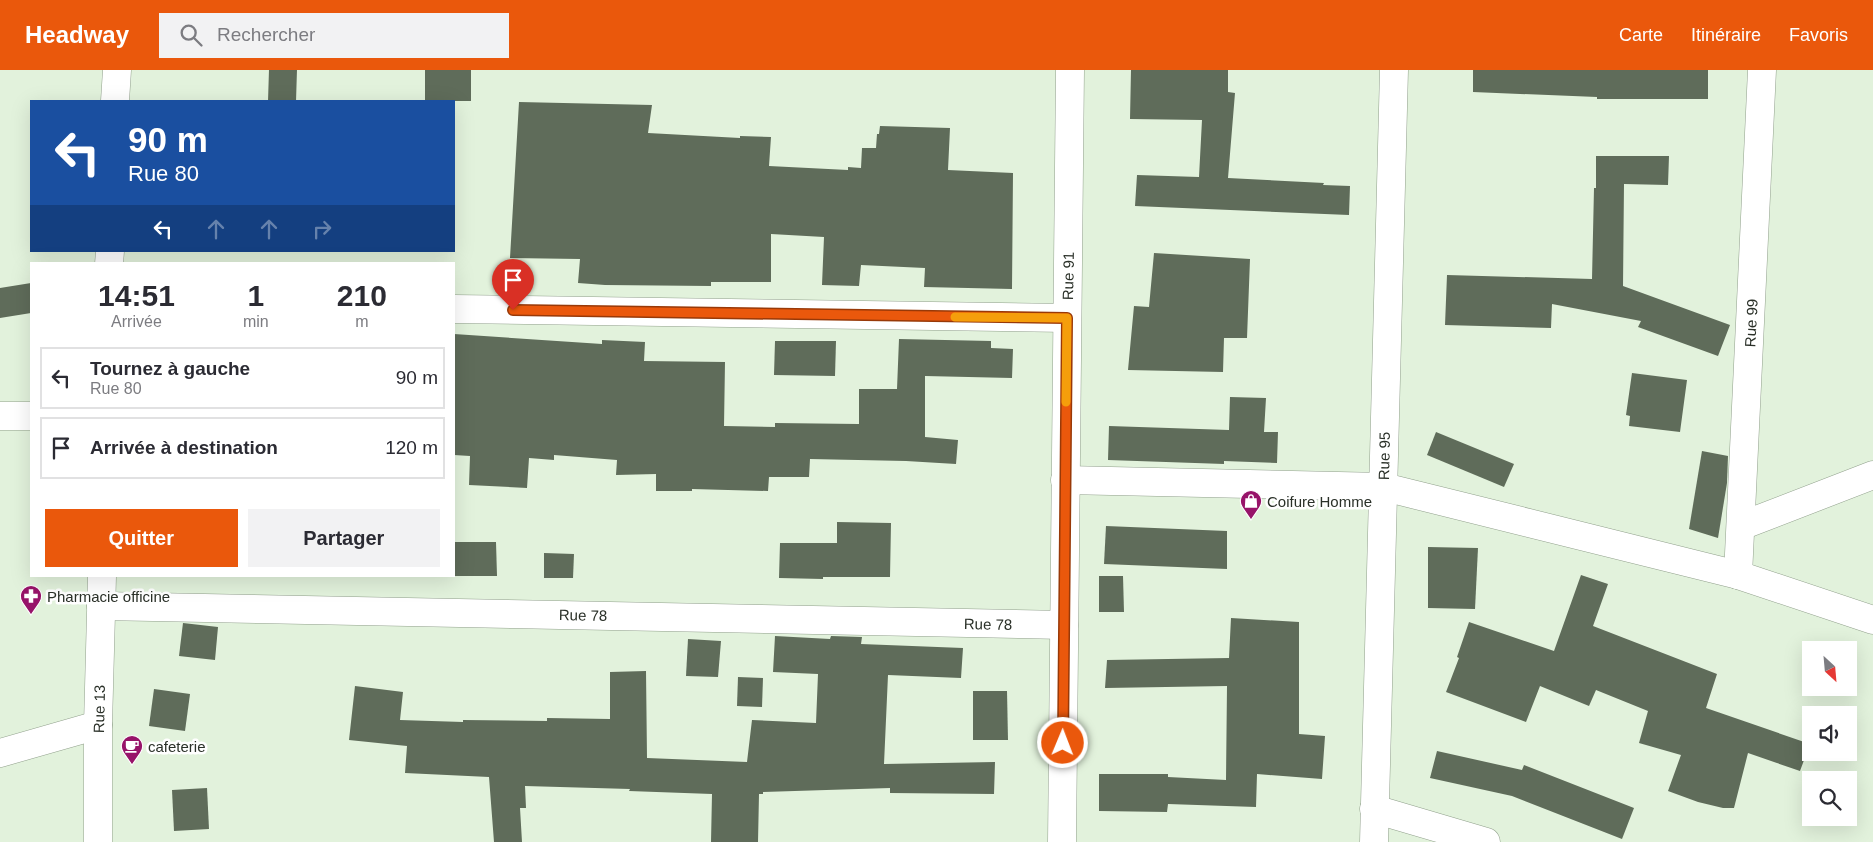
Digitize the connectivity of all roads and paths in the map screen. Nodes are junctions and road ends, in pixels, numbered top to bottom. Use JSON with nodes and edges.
{"nodes":[{"id":1,"x":117,"y":70,"type":"edge"},
{"id":2,"x":1070,"y":70,"type":"edge"},
{"id":3,"x":1394,"y":70,"type":"edge"},
{"id":4,"x":1762,"y":70,"type":"edge"},
{"id":5,"x":115,"y":100,"type":"edge"},
{"id":6,"x":455,"y":309,"type":"edge"},
{"id":7,"x":1067,"y":318,"type":"junction"},
{"id":8,"x":0,"y":416,"type":"edge"},
{"id":9,"x":30,"y":416,"type":"edge"},
{"id":10,"x":1873,"y":475,"type":"edge"},
{"id":11,"x":1065,"y":480,"type":"junction"},
{"id":12,"x":1384,"y":487,"type":"junction"},
{"id":13,"x":1741,"y":526,"type":"junction"},
{"id":14,"x":1738,"y":575,"type":"junction"},
{"id":15,"x":102,"y":577,"type":"edge"},
{"id":16,"x":102,"y":606,"type":"junction"},
{"id":17,"x":1873,"y":620,"type":"edge"},
{"id":18,"x":1064,"y":625,"type":"junction"},
{"id":19,"x":98,"y":724,"type":"junction"},
{"id":20,"x":0,"y":753,"type":"edge"},
{"id":21,"x":1374,"y":808,"type":"junction"},
{"id":22,"x":98,"y":842,"type":"edge"},
{"id":23,"x":1062,"y":842,"type":"edge"},
{"id":24,"x":1374,"y":842,"type":"edge"},
{"id":25,"x":1486,"y":842,"type":"edge"}],
"edges":[{"from":1,"to":5,"type":"street"},
{"from":2,"to":7,"type":"street","name":"Rue 91"},
{"from":3,"to":12,"type":"street","name":"Rue 95"},
{"from":4,"to":13,"type":"street","name":"Rue 99"},
{"from":6,"to":7,"type":"street"},
{"from":7,"to":11,"type":"street","name":"Rue 91"},
{"from":8,"to":9,"type":"street"},
{"from":10,"to":13,"type":"street"},
{"from":11,"to":12,"type":"street"},
{"from":11,"to":18,"type":"street","name":"Rue 91"},
{"from":12,"to":14,"type":"street"},
{"from":12,"to":21,"type":"street","name":"Rue 95"},
{"from":13,"to":14,"type":"street","name":"Rue 99"},
{"from":14,"to":17,"type":"street"},
{"from":15,"to":16,"type":"street","name":"Rue 13"},
{"from":16,"to":18,"type":"street","name":"Rue 78"},
{"from":16,"to":19,"type":"street","name":"Rue 13"},
{"from":18,"to":23,"type":"street","name":"Rue 91"},
{"from":19,"to":20,"type":"street"},
{"from":19,"to":22,"type":"street","name":"Rue 13"},
{"from":21,"to":24,"type":"street","name":"Rue 95"},
{"from":21,"to":25,"type":"street"}]}
